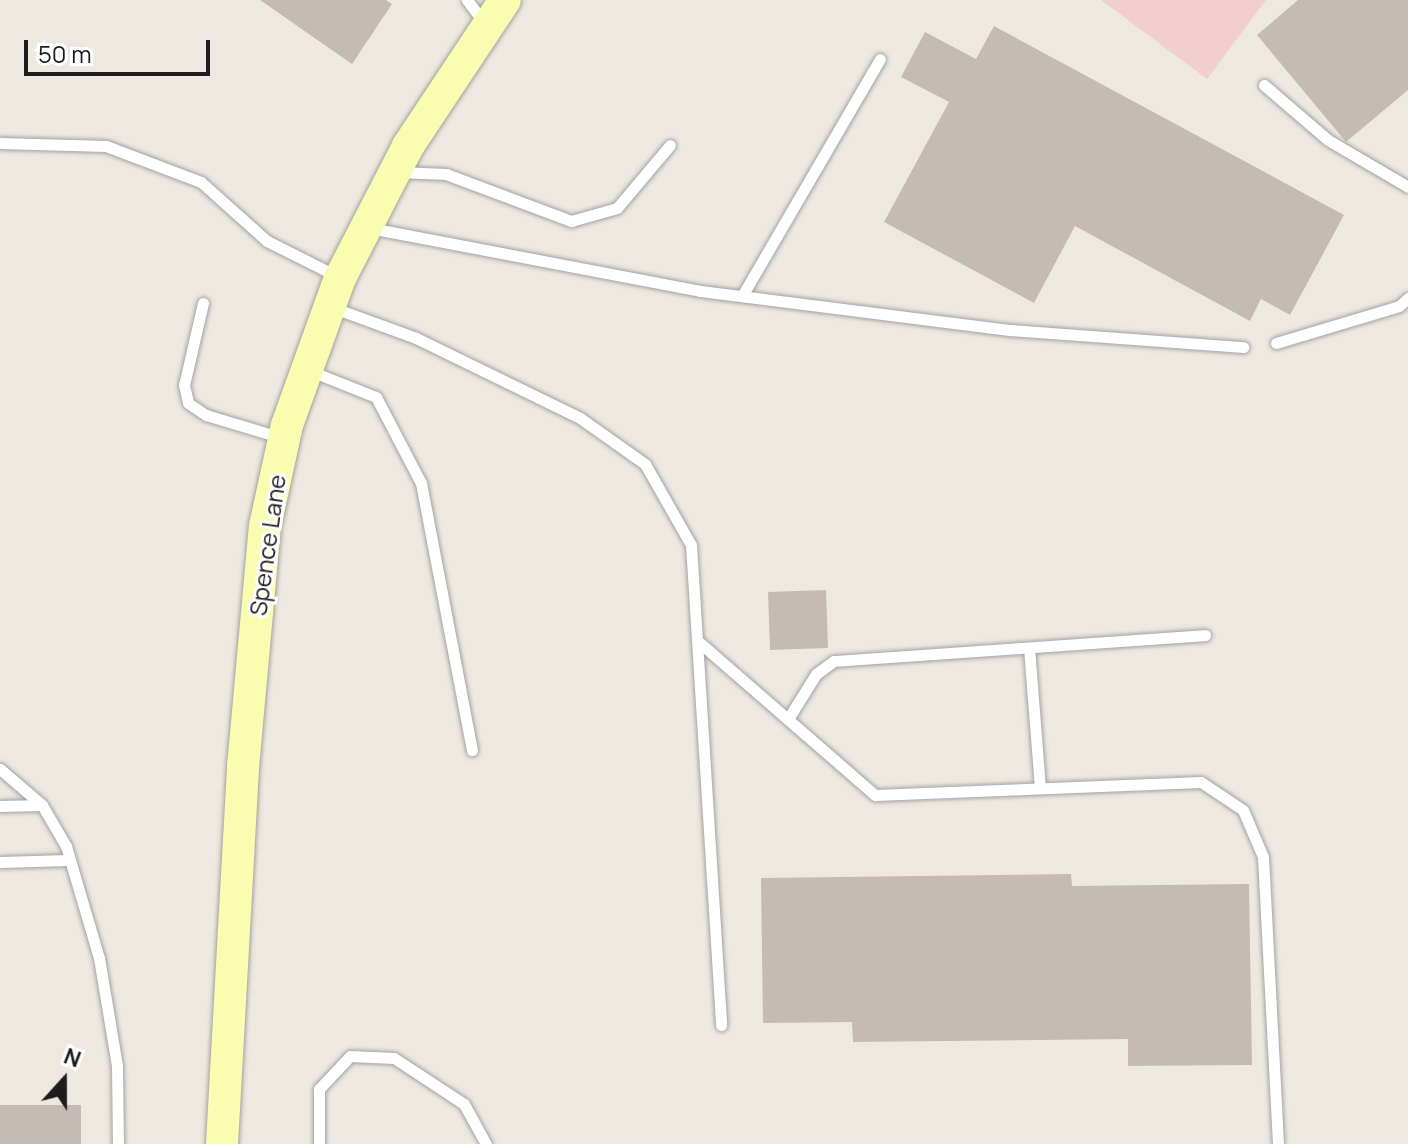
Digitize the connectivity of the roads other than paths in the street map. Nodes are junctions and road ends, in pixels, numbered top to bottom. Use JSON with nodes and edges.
{"nodes":[{"id":1,"x":467,"y":0,"type":"edge"},
{"id":2,"x":496,"y":13,"type":"edge"},
{"id":3,"x":880,"y":59,"type":"dead end"},
{"id":4,"x":1264,"y":85,"type":"dead end"},
{"id":5,"x":0,"y":143,"type":"edge"},
{"id":6,"x":670,"y":145,"type":"dead end"},
{"id":7,"x":395,"y":172,"type":"junction"},
{"id":8,"x":1408,"y":187,"type":"edge"},
{"id":9,"x":366,"y":228,"type":"junction"},
{"id":10,"x":335,"y":292,"type":"junction"},
{"id":11,"x":742,"y":296,"type":"junction"},
{"id":12,"x":1408,"y":298,"type":"edge"},
{"id":13,"x":203,"y":303,"type":"dead end"},
{"id":14,"x":1276,"y":343,"type":"dead end"},
{"id":15,"x":1243,"y":347,"type":"dead end"},
{"id":16,"x":307,"y":370,"type":"junction"},
{"id":17,"x":284,"y":438,"type":"junction"},
{"id":18,"x":1205,"y":635,"type":"dead end"},
{"id":19,"x":700,"y":643,"type":"junction"},
{"id":20,"x":1029,"y":648,"type":"junction"},
{"id":21,"x":788,"y":719,"type":"junction"},
{"id":22,"x":472,"y":750,"type":"dead end"},
{"id":23,"x":0,"y":769,"type":"edge"},
{"id":24,"x":1040,"y":788,"type":"junction"},
{"id":25,"x":42,"y":805,"type":"junction"},
{"id":26,"x":0,"y":806,"type":"edge"},
{"id":27,"x":68,"y":860,"type":"junction"},
{"id":28,"x":0,"y":862,"type":"edge"},
{"id":29,"x":721,"y":1025,"type":"dead end"},
{"id":30,"x":118,"y":1144,"type":"edge"},
{"id":31,"x":222,"y":1144,"type":"edge"},
{"id":32,"x":319,"y":1144,"type":"edge"},
{"id":33,"x":486,"y":1144,"type":"edge"},
{"id":34,"x":1278,"y":1144,"type":"edge"}],
"edges":[{"from":1,"to":2,"type":"lane"},
{"from":2,"to":7,"type":"main road","name":"Spence Lane"},
{"from":3,"to":11,"type":"lane"},
{"from":4,"to":8,"type":"lane"},
{"from":5,"to":10,"type":"lane"},
{"from":6,"to":7,"type":"lane"},
{"from":7,"to":9,"type":"main road","name":"Spence Lane"},
{"from":9,"to":10,"type":"main road","name":"Spence Lane"},
{"from":9,"to":11,"type":"lane"},
{"from":10,"to":16,"type":"main road","name":"Spence Lane"},
{"from":10,"to":19,"type":"lane"},
{"from":11,"to":15,"type":"lane"},
{"from":12,"to":14,"type":"lane"},
{"from":13,"to":17,"type":"lane"},
{"from":16,"to":17,"type":"main road","name":"Spence Lane"},
{"from":16,"to":22,"type":"lane"},
{"from":17,"to":31,"type":"main road","name":"Spence Lane"},
{"from":18,"to":20,"type":"lane"},
{"from":19,"to":21,"type":"lane"},
{"from":19,"to":29,"type":"lane"},
{"from":20,"to":21,"type":"lane"},
{"from":20,"to":24,"type":"lane"},
{"from":21,"to":24,"type":"lane"},
{"from":23,"to":25,"type":"lane"},
{"from":24,"to":34,"type":"lane"},
{"from":25,"to":26,"type":"lane"},
{"from":25,"to":27,"type":"lane"},
{"from":27,"to":28,"type":"lane"},
{"from":27,"to":30,"type":"lane"},
{"from":32,"to":33,"type":"lane"}]}
